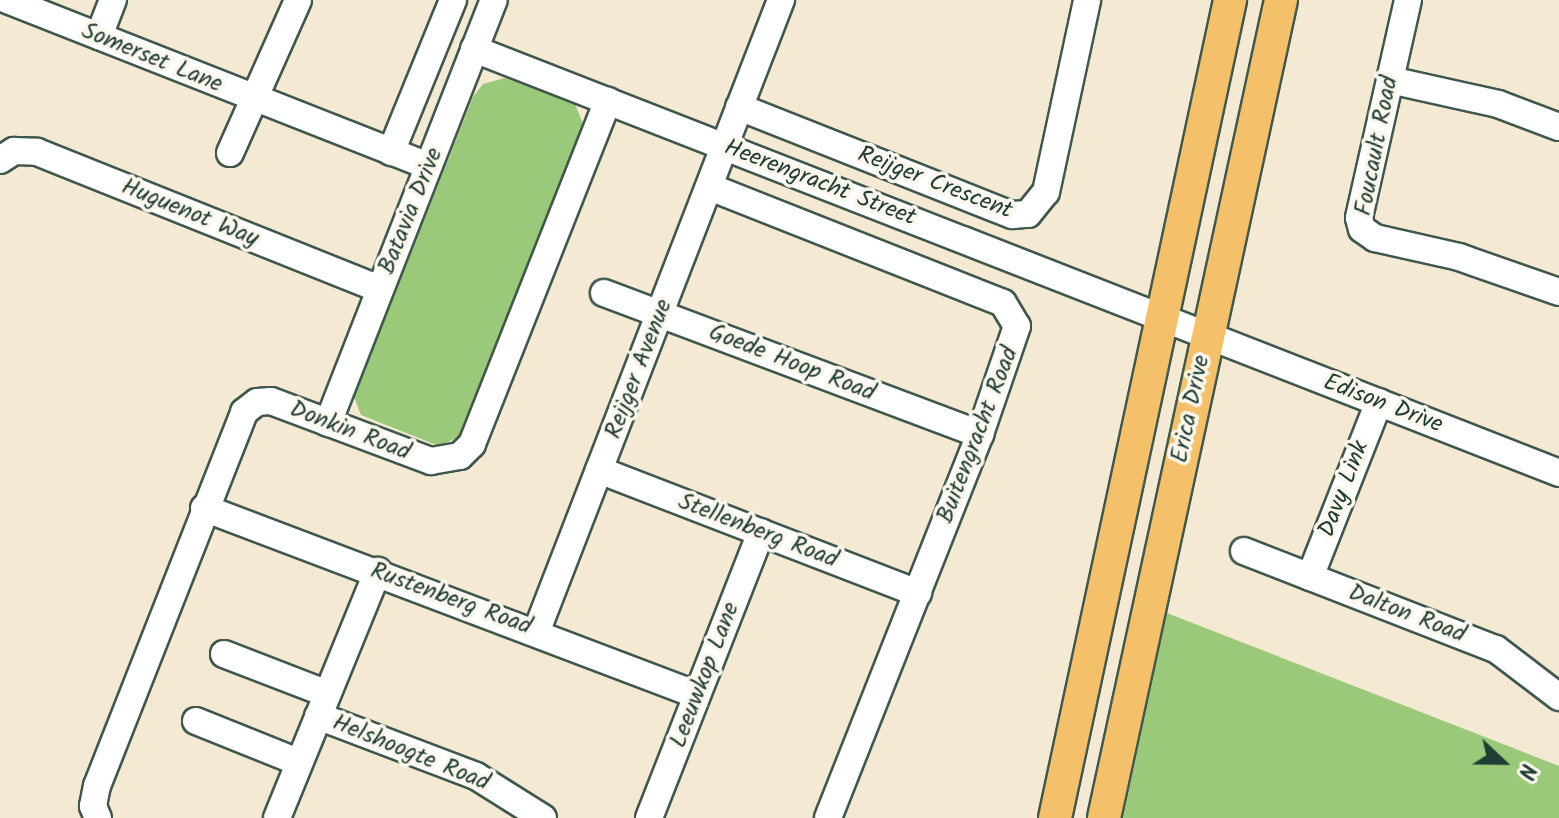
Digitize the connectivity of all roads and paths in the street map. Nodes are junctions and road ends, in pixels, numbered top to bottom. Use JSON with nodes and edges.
{"nodes":[{"id":1,"x":7,"y":0,"type":"edge"},
{"id":2,"x":113,"y":0,"type":"edge"},
{"id":3,"x":298,"y":0,"type":"edge"},
{"id":4,"x":453,"y":0,"type":"edge"},
{"id":5,"x":494,"y":0,"type":"edge"},
{"id":6,"x":781,"y":0,"type":"edge"},
{"id":7,"x":1087,"y":0,"type":"edge"},
{"id":8,"x":1230,"y":0,"type":"edge"},
{"id":9,"x":1281,"y":0,"type":"edge"},
{"id":10,"x":1408,"y":0,"type":"edge"},
{"id":11,"x":99,"y":36,"type":"junction"},
{"id":12,"x":474,"y":49,"type":"junction"},
{"id":13,"x":1390,"y":80,"type":"junction"},
{"id":14,"x":253,"y":98,"type":"junction"},
{"id":15,"x":608,"y":101,"type":"junction"},
{"id":16,"x":739,"y":107,"type":"junction"},
{"id":17,"x":1559,"y":127,"type":"edge"},
{"id":18,"x":725,"y":147,"type":"junction"},
{"id":19,"x":391,"y":152,"type":"junction"},
{"id":20,"x":230,"y":153,"type":"dead end"},
{"id":21,"x":0,"y":160,"type":"edge"},
{"id":22,"x":429,"y":166,"type":"junction"},
{"id":23,"x":710,"y":187,"type":"junction"},
{"id":24,"x":380,"y":289,"type":"junction"},
{"id":25,"x":1559,"y":292,"type":"edge"},
{"id":26,"x":604,"y":293,"type":"dead end"},
{"id":27,"x":660,"y":314,"type":"junction"},
{"id":28,"x":1165,"y":319,"type":"junction"},
{"id":29,"x":1207,"y":335,"type":"junction"},
{"id":30,"x":1379,"y":402,"type":"junction"},
{"id":31,"x":328,"y":423,"type":"junction"},
{"id":32,"x":980,"y":434,"type":"junction"},
{"id":33,"x":599,"y":470,"type":"junction"},
{"id":34,"x":1559,"y":473,"type":"edge"},
{"id":35,"x":204,"y":508,"type":"junction"},
{"id":36,"x":761,"y":532,"type":"junction"},
{"id":37,"x":1244,"y":551,"type":"dead end"},
{"id":38,"x":378,"y":571,"type":"junction"},
{"id":39,"x":1310,"y":577,"type":"junction"},
{"id":40,"x":918,"y":593,"type":"junction"},
{"id":41,"x":537,"y":630,"type":"junction"},
{"id":42,"x":224,"y":654,"type":"dead end"},
{"id":43,"x":697,"y":695,"type":"junction"},
{"id":44,"x":1559,"y":697,"type":"edge"},
{"id":45,"x":322,"y":704,"type":"junction"},
{"id":46,"x":196,"y":721,"type":"dead end"},
{"id":47,"x":298,"y":762,"type":"junction"},
{"id":48,"x":98,"y":818,"type":"edge"},
{"id":49,"x":277,"y":818,"type":"edge"},
{"id":50,"x":543,"y":818,"type":"edge"},
{"id":51,"x":649,"y":818,"type":"edge"},
{"id":52,"x":828,"y":818,"type":"edge"},
{"id":53,"x":1055,"y":818,"type":"edge"},
{"id":54,"x":1104,"y":818,"type":"edge"}],
"edges":[{"from":1,"to":11,"type":"street","name":"Somerset Lane"},
{"from":2,"to":11,"type":"street"},
{"from":3,"to":14,"type":"street"},
{"from":4,"to":19,"type":"street","name":"Batavia Drive"},
{"from":5,"to":12,"type":"street","name":"Batavia Drive"},
{"from":6,"to":16,"type":"street"},
{"from":7,"to":16,"type":"street","name":"Reijger Crescent"},
{"from":8,"to":28,"type":"main road","name":"Erica Drive"},
{"from":9,"to":29,"type":"main road","name":"Erica Drive"},
{"from":10,"to":13,"type":"street","name":"Foucault Road"},
{"from":11,"to":14,"type":"street","name":"Somerset Lane"},
{"from":12,"to":15,"type":"street","name":"Heerengracht Street"},
{"from":12,"to":22,"type":"street","name":"Batavia Drive"},
{"from":13,"to":17,"type":"street"},
{"from":13,"to":25,"type":"street","name":"Foucault Road"},
{"from":14,"to":19,"type":"street","name":"Somerset Lane"},
{"from":14,"to":20,"type":"street","name":"Somerset Lane"},
{"from":15,"to":18,"type":"street","name":"Heerengracht Street"},
{"from":15,"to":31,"type":"street","name":"Donkin Road"},
{"from":16,"to":18,"type":"street","name":"Reijger Avenue"},
{"from":18,"to":23,"type":"street","name":"Reijger Avenue"},
{"from":18,"to":28,"type":"street","name":"Heerengracht Street"},
{"from":19,"to":22,"type":"street","name":"Somerset Lane"},
{"from":21,"to":24,"type":"street","name":"Huguenot Way"},
{"from":22,"to":24,"type":"street","name":"Batavia Drive"},
{"from":23,"to":27,"type":"street","name":"Reijger Avenue"},
{"from":23,"to":32,"type":"street","name":"Buitengracht Road"},
{"from":24,"to":31,"type":"street","name":"Batavia Drive"},
{"from":26,"to":27,"type":"street","name":"Goede Hoop Road"},
{"from":27,"to":32,"type":"street","name":"Goede Hoop Road"},
{"from":27,"to":33,"type":"street","name":"Reijger Avenue"},
{"from":28,"to":29,"type":"street","name":"Heerengracht Street"},
{"from":28,"to":53,"type":"main road","name":"Erica Drive"},
{"from":29,"to":30,"type":"street","name":"Edison Drive"},
{"from":29,"to":54,"type":"main road","name":"Erica Drive"},
{"from":30,"to":34,"type":"street","name":"Edison Drive"},
{"from":30,"to":39,"type":"street","name":"Davy Link"},
{"from":31,"to":35,"type":"street","name":"Donkin Road"},
{"from":32,"to":40,"type":"street","name":"Buitengracht Road"},
{"from":33,"to":36,"type":"street","name":"Stellenberg Road"},
{"from":33,"to":41,"type":"street","name":"Reijger Avenue"},
{"from":35,"to":38,"type":"street","name":"Rustenberg Road"},
{"from":35,"to":48,"type":"street","name":"Donkin Road"},
{"from":36,"to":40,"type":"street","name":"Stellenberg Road"},
{"from":36,"to":43,"type":"street","name":"Leeuwkop Lane"},
{"from":37,"to":39,"type":"street","name":"Dalton Road"},
{"from":38,"to":41,"type":"street","name":"Rustenberg Road"},
{"from":38,"to":45,"type":"street"},
{"from":39,"to":44,"type":"street","name":"Dalton Road"},
{"from":40,"to":52,"type":"street","name":"Buitengracht Road"},
{"from":41,"to":43,"type":"street","name":"Rustenberg Road"},
{"from":42,"to":45,"type":"street","name":"Helshoogte Road"},
{"from":43,"to":51,"type":"street","name":"Leeuwkop Lane"},
{"from":45,"to":47,"type":"street"},
{"from":45,"to":50,"type":"street","name":"Helshoogte Road"},
{"from":46,"to":47,"type":"street"},
{"from":47,"to":49,"type":"street"}]}
